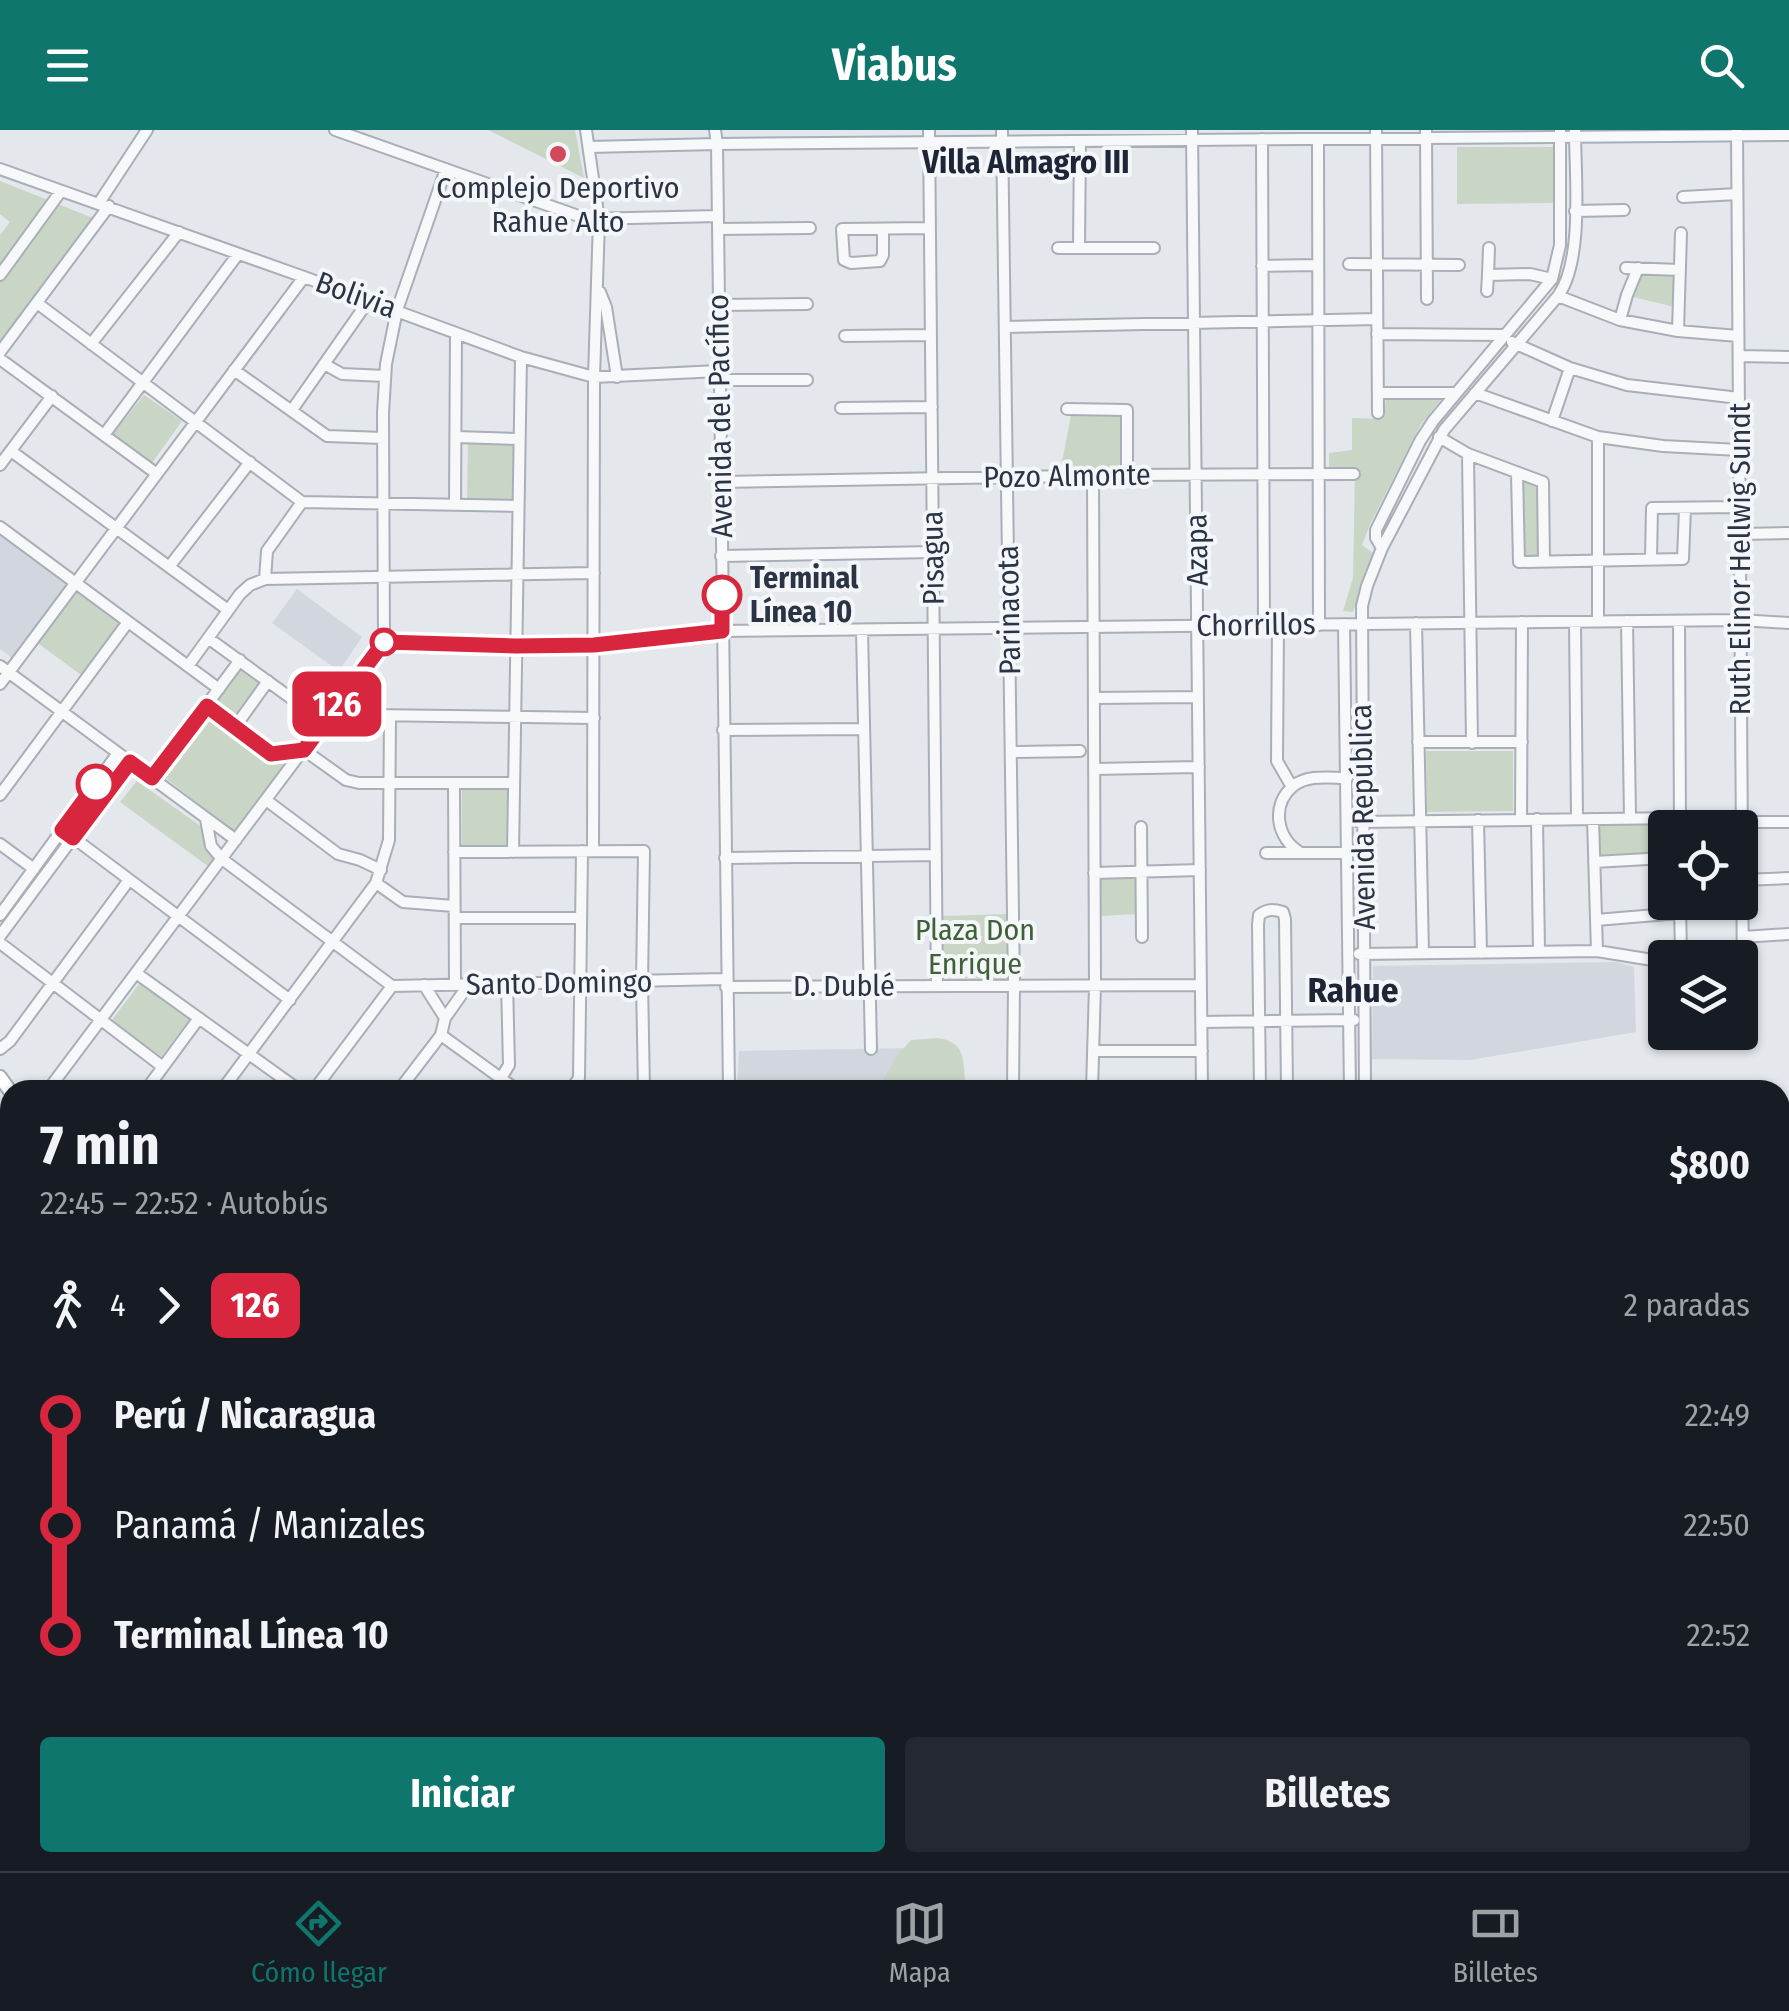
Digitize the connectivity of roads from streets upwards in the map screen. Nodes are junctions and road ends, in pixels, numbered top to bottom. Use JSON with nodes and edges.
{"nodes":[{"id":1,"x":147,"y":130,"type":"edge"},
{"id":2,"x":335,"y":130,"type":"edge"},
{"id":3,"x":586,"y":130,"type":"edge"},
{"id":4,"x":714,"y":130,"type":"edge"},
{"id":5,"x":1560,"y":133,"type":"edge"},
{"id":6,"x":1575,"y":133,"type":"edge"},
{"id":7,"x":1639,"y":133,"type":"edge"},
{"id":8,"x":1737,"y":133,"type":"edge"},
{"id":9,"x":1376,"y":134,"type":"edge"},
{"id":10,"x":1426,"y":134,"type":"edge"},
{"id":11,"x":1498,"y":134,"type":"edge"},
{"id":12,"x":1192,"y":135,"type":"edge"},
{"id":13,"x":1789,"y":135,"type":"edge"},
{"id":14,"x":929,"y":136,"type":"edge"},
{"id":15,"x":1002,"y":136,"type":"edge"},
{"id":16,"x":1262,"y":139,"type":"junction"},
{"id":17,"x":1318,"y":139,"type":"junction"},
{"id":18,"x":1080,"y":141,"type":"junction"},
{"id":19,"x":717,"y":144,"type":"junction"},
{"id":20,"x":589,"y":147,"type":"junction"},
{"id":21,"x":446,"y":168,"type":"junction"},
{"id":22,"x":0,"y":169,"type":"edge"},
{"id":23,"x":61,"y":191,"type":"junction"},
{"id":24,"x":1737,"y":194,"type":"junction"},
{"id":25,"x":1683,"y":196,"type":"dead end"},
{"id":26,"x":104,"y":205,"type":"junction"},
{"id":27,"x":1624,"y":210,"type":"dead end"},
{"id":28,"x":1575,"y":212,"type":"junction"},
{"id":29,"x":718,"y":216,"type":"junction"},
{"id":30,"x":599,"y":220,"type":"junction"},
{"id":31,"x":810,"y":228,"type":"dead end"},
{"id":32,"x":883,"y":228,"type":"junction"},
{"id":33,"x":930,"y":228,"type":"junction"},
{"id":34,"x":718,"y":229,"type":"junction"},
{"id":35,"x":179,"y":232,"type":"junction"},
{"id":36,"x":1682,"y":233,"type":"dead end"},
{"id":37,"x":1058,"y":248,"type":"dead end"},
{"id":38,"x":1079,"y":248,"type":"junction"},
{"id":39,"x":1154,"y":248,"type":"dead end"},
{"id":40,"x":1488,"y":248,"type":"dead end"},
{"id":41,"x":238,"y":254,"type":"junction"},
{"id":42,"x":1349,"y":264,"type":"dead end"},
{"id":43,"x":1377,"y":264,"type":"junction"},
{"id":44,"x":1318,"y":265,"type":"junction"},
{"id":45,"x":1427,"y":265,"type":"junction"},
{"id":46,"x":1459,"y":265,"type":"dead end"},
{"id":47,"x":1262,"y":266,"type":"junction"},
{"id":48,"x":1680,"y":270,"type":"junction"},
{"id":49,"x":0,"y":275,"type":"edge"},
{"id":50,"x":1488,"y":275,"type":"junction"},
{"id":51,"x":304,"y":276,"type":"junction"},
{"id":52,"x":1552,"y":279,"type":"junction"},
{"id":53,"x":598,"y":287,"type":"junction"},
{"id":54,"x":1487,"y":291,"type":"dead end"},
{"id":55,"x":1558,"y":296,"type":"junction"},
{"id":56,"x":1427,"y":299,"type":"dead end"},
{"id":57,"x":369,"y":300,"type":"junction"},
{"id":58,"x":37,"y":303,"type":"junction"},
{"id":59,"x":807,"y":304,"type":"dead end"},
{"id":60,"x":718,"y":305,"type":"junction"},
{"id":61,"x":396,"y":310,"type":"junction"},
{"id":62,"x":1377,"y":319,"type":"junction"},
{"id":63,"x":1620,"y":320,"type":"junction"},
{"id":64,"x":1318,"y":321,"type":"junction"},
{"id":65,"x":1262,"y":322,"type":"junction"},
{"id":66,"x":1194,"y":323,"type":"junction"},
{"id":67,"x":1005,"y":327,"type":"junction"},
{"id":68,"x":1678,"y":331,"type":"junction"},
{"id":69,"x":456,"y":333,"type":"junction"},
{"id":70,"x":931,"y":334,"type":"junction"},
{"id":71,"x":1378,"y":334,"type":"junction"},
{"id":72,"x":1504,"y":335,"type":"junction"},
{"id":73,"x":845,"y":336,"type":"dead end"},
{"id":74,"x":1738,"y":336,"type":"junction"},
{"id":75,"x":91,"y":344,"type":"junction"},
{"id":76,"x":1516,"y":346,"type":"junction"},
{"id":77,"x":0,"y":356,"type":"edge"},
{"id":78,"x":520,"y":356,"type":"junction"},
{"id":79,"x":1738,"y":356,"type":"junction"},
{"id":80,"x":1789,"y":356,"type":"edge"},
{"id":81,"x":324,"y":364,"type":"junction"},
{"id":82,"x":1570,"y":368,"type":"junction"},
{"id":83,"x":234,"y":370,"type":"junction"},
{"id":84,"x":719,"y":375,"type":"junction"},
{"id":85,"x":385,"y":376,"type":"junction"},
{"id":86,"x":594,"y":377,"type":"junction"},
{"id":87,"x":618,"y":377,"type":"junction"},
{"id":88,"x":807,"y":380,"type":"dead end"},
{"id":89,"x":142,"y":382,"type":"junction"},
{"id":90,"x":1378,"y":393,"type":"junction"},
{"id":91,"x":1455,"y":393,"type":"junction"},
{"id":92,"x":1474,"y":393,"type":"junction"},
{"id":93,"x":52,"y":396,"type":"junction"},
{"id":94,"x":1739,"y":398,"type":"junction"},
{"id":95,"x":932,"y":407,"type":"junction"},
{"id":96,"x":841,"y":408,"type":"dead end"},
{"id":97,"x":1067,"y":409,"type":"dead end"},
{"id":98,"x":292,"y":410,"type":"junction"},
{"id":99,"x":1378,"y":413,"type":"dead end"},
{"id":100,"x":1552,"y":421,"type":"junction"},
{"id":101,"x":195,"y":422,"type":"junction"},
{"id":102,"x":104,"y":435,"type":"junction"},
{"id":103,"x":456,"y":437,"type":"junction"},
{"id":104,"x":1598,"y":437,"type":"junction"},
{"id":105,"x":383,"y":438,"type":"junction"},
{"id":106,"x":1439,"y":438,"type":"junction"},
{"id":107,"x":520,"y":439,"type":"junction"},
{"id":108,"x":1739,"y":450,"type":"junction"},
{"id":109,"x":11,"y":451,"type":"junction"},
{"id":110,"x":1468,"y":454,"type":"junction"},
{"id":111,"x":250,"y":462,"type":"junction"},
{"id":112,"x":0,"y":466,"type":"edge"},
{"id":113,"x":1517,"y":473,"type":"junction"},
{"id":114,"x":157,"y":474,"type":"junction"},
{"id":115,"x":1319,"y":474,"type":"junction"},
{"id":116,"x":1354,"y":474,"type":"dead end"},
{"id":117,"x":1127,"y":475,"type":"junction"},
{"id":118,"x":1263,"y":475,"type":"junction"},
{"id":119,"x":1093,"y":476,"type":"junction"},
{"id":120,"x":1196,"y":476,"type":"junction"},
{"id":121,"x":1006,"y":477,"type":"junction"},
{"id":122,"x":932,"y":478,"type":"junction"},
{"id":123,"x":720,"y":482,"type":"junction"},
{"id":124,"x":1399,"y":483,"type":"junction"},
{"id":125,"x":1410,"y":493,"type":"junction"},
{"id":126,"x":302,"y":502,"type":"junction"},
{"id":127,"x":384,"y":504,"type":"junction"},
{"id":128,"x":455,"y":505,"type":"junction"},
{"id":129,"x":518,"y":506,"type":"junction"},
{"id":130,"x":1686,"y":508,"type":"junction"},
{"id":131,"x":1740,"y":508,"type":"junction"},
{"id":132,"x":0,"y":527,"type":"edge"},
{"id":133,"x":116,"y":528,"type":"junction"},
{"id":134,"x":1377,"y":528,"type":"junction"},
{"id":135,"x":1789,"y":533,"type":"edge"},
{"id":136,"x":1740,"y":534,"type":"junction"},
{"id":137,"x":1368,"y":545,"type":"dead end"},
{"id":138,"x":1382,"y":548,"type":"junction"},
{"id":139,"x":933,"y":552,"type":"junction"},
{"id":140,"x":721,"y":556,"type":"junction"},
{"id":141,"x":1598,"y":560,"type":"junction"},
{"id":142,"x":1651,"y":560,"type":"junction"},
{"id":143,"x":1544,"y":561,"type":"junction"},
{"id":144,"x":169,"y":567,"type":"junction"},
{"id":145,"x":594,"y":573,"type":"junction"},
{"id":146,"x":517,"y":574,"type":"junction"},
{"id":147,"x":384,"y":576,"type":"junction"},
{"id":148,"x":265,"y":579,"type":"junction"},
{"id":149,"x":75,"y":583,"type":"junction"},
{"id":150,"x":228,"y":610,"type":"junction"},
{"id":151,"x":1679,"y":620,"type":"junction"},
{"id":152,"x":1740,"y":620,"type":"junction"},
{"id":153,"x":1628,"y":621,"type":"junction"},
{"id":154,"x":128,"y":622,"type":"junction"},
{"id":155,"x":1522,"y":622,"type":"junction"},
{"id":156,"x":1576,"y":622,"type":"junction"},
{"id":157,"x":1598,"y":622,"type":"junction"},
{"id":158,"x":1470,"y":623,"type":"junction"},
{"id":159,"x":1789,"y":623,"type":"edge"},
{"id":160,"x":1319,"y":624,"type":"junction"},
{"id":161,"x":1344,"y":624,"type":"junction"},
{"id":162,"x":1361,"y":624,"type":"junction"},
{"id":163,"x":1416,"y":624,"type":"junction"},
{"id":164,"x":1264,"y":625,"type":"junction"},
{"id":165,"x":1278,"y":625,"type":"junction"},
{"id":166,"x":1198,"y":626,"type":"junction"},
{"id":167,"x":1093,"y":627,"type":"junction"},
{"id":168,"x":1009,"y":628,"type":"junction"},
{"id":169,"x":934,"y":629,"type":"junction"},
{"id":170,"x":862,"y":630,"type":"junction"},
{"id":171,"x":722,"y":631,"type":"junction"},
{"id":172,"x":208,"y":638,"type":"junction"},
{"id":173,"x":384,"y":642,"type":"junction"},
{"id":174,"x":594,"y":645,"type":"junction"},
{"id":175,"x":516,"y":646,"type":"junction"},
{"id":176,"x":240,"y":660,"type":"junction"},
{"id":177,"x":188,"y":666,"type":"junction"},
{"id":178,"x":4,"y":669,"type":"edge"},
{"id":179,"x":268,"y":681,"type":"junction"},
{"id":180,"x":0,"y":684,"type":"edge"},
{"id":181,"x":220,"y":689,"type":"junction"},
{"id":182,"x":344,"y":695,"type":"junction"},
{"id":183,"x":1094,"y":698,"type":"junction"},
{"id":184,"x":1198,"y":698,"type":"junction"},
{"id":185,"x":207,"y":706,"type":"junction"},
{"id":186,"x":62,"y":712,"type":"junction"},
{"id":187,"x":390,"y":716,"type":"junction"},
{"id":188,"x":515,"y":716,"type":"junction"},
{"id":189,"x":594,"y":718,"type":"junction"},
{"id":190,"x":324,"y":722,"type":"junction"},
{"id":191,"x":235,"y":727,"type":"junction"},
{"id":192,"x":864,"y":729,"type":"junction"},
{"id":193,"x":723,"y":730,"type":"junction"},
{"id":194,"x":1418,"y":742,"type":"junction"},
{"id":195,"x":1522,"y":742,"type":"junction"},
{"id":196,"x":1472,"y":743,"type":"junction"},
{"id":197,"x":304,"y":750,"type":"junction"},
{"id":198,"x":1080,"y":751,"type":"dead end"},
{"id":199,"x":1010,"y":752,"type":"junction"},
{"id":200,"x":118,"y":753,"type":"junction"},
{"id":201,"x":130,"y":762,"type":"junction"},
{"id":202,"x":1199,"y":766,"type":"junction"},
{"id":203,"x":1094,"y":769,"type":"junction"},
{"id":204,"x":152,"y":778,"type":"junction"},
{"id":205,"x":1347,"y":778,"type":"junction"},
{"id":206,"x":389,"y":783,"type":"junction"},
{"id":207,"x":454,"y":783,"type":"junction"},
{"id":208,"x":514,"y":783,"type":"junction"},
{"id":209,"x":1292,"y":787,"type":"junction"},
{"id":210,"x":0,"y":795,"type":"edge"},
{"id":211,"x":266,"y":800,"type":"junction"},
{"id":212,"x":1680,"y":810,"type":"edge"},
{"id":213,"x":1742,"y":810,"type":"edge"},
{"id":214,"x":206,"y":818,"type":"junction"},
{"id":215,"x":1630,"y":818,"type":"junction"},
{"id":216,"x":1577,"y":819,"type":"junction"},
{"id":217,"x":1593,"y":819,"type":"junction"},
{"id":218,"x":1478,"y":820,"type":"junction"},
{"id":219,"x":1521,"y":820,"type":"junction"},
{"id":220,"x":1537,"y":820,"type":"junction"},
{"id":221,"x":1648,"y":820,"type":"edge"},
{"id":222,"x":1419,"y":821,"type":"junction"},
{"id":223,"x":1348,"y":822,"type":"junction"},
{"id":224,"x":1362,"y":822,"type":"junction"},
{"id":225,"x":1758,"y":822,"type":"edge"},
{"id":226,"x":1789,"y":822,"type":"edge"},
{"id":227,"x":1142,"y":827,"type":"dead end"},
{"id":228,"x":62,"y":830,"type":"junction"},
{"id":229,"x":73,"y":838,"type":"junction"},
{"id":230,"x":236,"y":840,"type":"junction"},
{"id":231,"x":0,"y":844,"type":"edge"},
{"id":232,"x":588,"y":851,"type":"junction"},
{"id":233,"x":454,"y":852,"type":"junction"},
{"id":234,"x":513,"y":852,"type":"junction"},
{"id":235,"x":1266,"y":853,"type":"dead end"},
{"id":236,"x":1301,"y":853,"type":"junction"},
{"id":237,"x":1348,"y":853,"type":"junction"},
{"id":238,"x":936,"y":855,"type":"junction"},
{"id":239,"x":866,"y":856,"type":"junction"},
{"id":240,"x":725,"y":858,"type":"junction"},
{"id":241,"x":222,"y":859,"type":"junction"},
{"id":242,"x":1648,"y":859,"type":"edge"},
{"id":243,"x":1594,"y":862,"type":"junction"},
{"id":244,"x":34,"y":869,"type":"junction"},
{"id":245,"x":381,"y":870,"type":"junction"},
{"id":246,"x":1200,"y":870,"type":"junction"},
{"id":247,"x":1142,"y":872,"type":"junction"},
{"id":248,"x":1094,"y":874,"type":"junction"},
{"id":249,"x":1789,"y":878,"type":"edge"},
{"id":250,"x":1758,"y":879,"type":"edge"},
{"id":251,"x":128,"y":880,"type":"junction"},
{"id":252,"x":376,"y":884,"type":"junction"},
{"id":253,"x":454,"y":912,"type":"junction"},
{"id":254,"x":1648,"y":913,"type":"edge"},
{"id":255,"x":0,"y":915,"type":"edge"},
{"id":256,"x":178,"y":918,"type":"junction"},
{"id":257,"x":581,"y":918,"type":"junction"},
{"id":258,"x":1596,"y":920,"type":"junction"},
{"id":259,"x":1743,"y":920,"type":"edge"},
{"id":260,"x":1789,"y":934,"type":"edge"},
{"id":261,"x":1142,"y":937,"type":"dead end"},
{"id":262,"x":1743,"y":937,"type":"junction"},
{"id":263,"x":0,"y":940,"type":"edge"},
{"id":264,"x":1743,"y":940,"type":"edge"},
{"id":265,"x":332,"y":942,"type":"junction"},
{"id":266,"x":1597,"y":951,"type":"junction"},
{"id":267,"x":1482,"y":952,"type":"junction"},
{"id":268,"x":1538,"y":952,"type":"junction"},
{"id":269,"x":1423,"y":953,"type":"junction"},
{"id":270,"x":1348,"y":954,"type":"junction"},
{"id":271,"x":1364,"y":954,"type":"junction"},
{"id":272,"x":1648,"y":959,"type":"edge"},
{"id":273,"x":136,"y":972,"type":"junction"},
{"id":274,"x":580,"y":982,"type":"junction"},
{"id":275,"x":642,"y":982,"type":"junction"},
{"id":276,"x":53,"y":983,"type":"junction"},
{"id":277,"x":726,"y":983,"type":"junction"},
{"id":278,"x":455,"y":984,"type":"junction"},
{"id":279,"x":469,"y":984,"type":"junction"},
{"id":280,"x":507,"y":984,"type":"junction"},
{"id":281,"x":424,"y":985,"type":"junction"},
{"id":282,"x":937,"y":985,"type":"junction"},
{"id":283,"x":1202,"y":985,"type":"junction"},
{"id":284,"x":392,"y":986,"type":"junction"},
{"id":285,"x":869,"y":986,"type":"junction"},
{"id":286,"x":1014,"y":986,"type":"junction"},
{"id":287,"x":1094,"y":986,"type":"junction"},
{"id":288,"x":290,"y":1000,"type":"junction"},
{"id":289,"x":200,"y":1018,"type":"junction"},
{"id":290,"x":445,"y":1018,"type":"junction"},
{"id":291,"x":101,"y":1020,"type":"junction"},
{"id":292,"x":1286,"y":1020,"type":"junction"},
{"id":293,"x":1349,"y":1020,"type":"junction"},
{"id":294,"x":1365,"y":1020,"type":"junction"},
{"id":295,"x":1259,"y":1021,"type":"junction"},
{"id":296,"x":1202,"y":1022,"type":"junction"},
{"id":297,"x":441,"y":1035,"type":"junction"},
{"id":298,"x":0,"y":1049,"type":"edge"},
{"id":299,"x":870,"y":1049,"type":"dead end"},
{"id":300,"x":1202,"y":1051,"type":"junction"},
{"id":301,"x":1093,"y":1052,"type":"junction"},
{"id":302,"x":249,"y":1054,"type":"junction"},
{"id":303,"x":163,"y":1067,"type":"junction"},
{"id":304,"x":501,"y":1078,"type":"junction"},
{"id":305,"x":56,"y":1080,"type":"edge"},
{"id":306,"x":153,"y":1080,"type":"edge"},
{"id":307,"x":230,"y":1080,"type":"edge"},
{"id":308,"x":285,"y":1080,"type":"edge"},
{"id":309,"x":322,"y":1080,"type":"edge"},
{"id":310,"x":410,"y":1080,"type":"edge"},
{"id":311,"x":504,"y":1080,"type":"edge"},
{"id":312,"x":578,"y":1080,"type":"edge"},
{"id":313,"x":644,"y":1080,"type":"edge"},
{"id":314,"x":729,"y":1080,"type":"edge"},
{"id":315,"x":1013,"y":1080,"type":"edge"},
{"id":316,"x":1092,"y":1080,"type":"edge"},
{"id":317,"x":1202,"y":1080,"type":"edge"},
{"id":318,"x":1260,"y":1080,"type":"edge"},
{"id":319,"x":1286,"y":1080,"type":"edge"},
{"id":320,"x":1350,"y":1080,"type":"edge"},
{"id":321,"x":1365,"y":1080,"type":"edge"}],
"edges":[{"from":1,"to":26,"type":"street"},
{"from":2,"to":21,"type":"street"},
{"from":3,"to":20,"type":"street"},
{"from":4,"to":19,"type":"street","name":"Avenida del Pacífico"},
{"from":5,"to":6,"type":"street"},
{"from":5,"to":11,"type":"street"},
{"from":5,"to":52,"type":"street"},
{"from":6,"to":7,"type":"street"},
{"from":6,"to":28,"type":"street","name":"Avenida República"},
{"from":7,"to":8,"type":"street"},
{"from":8,"to":13,"type":"street"},
{"from":8,"to":24,"type":"street","name":"Ruth Elinor Hellwig Sundt"},
{"from":9,"to":10,"type":"street"},
{"from":9,"to":17,"type":"street"},
{"from":9,"to":43,"type":"street"},
{"from":10,"to":11,"type":"street"},
{"from":10,"to":45,"type":"street"},
{"from":12,"to":16,"type":"street"},
{"from":12,"to":18,"type":"street"},
{"from":12,"to":66,"type":"street","name":"Azapa"},
{"from":14,"to":15,"type":"street"},
{"from":14,"to":19,"type":"street"},
{"from":14,"to":33,"type":"street","name":"Pisagua"},
{"from":15,"to":18,"type":"street"},
{"from":15,"to":67,"type":"street","name":"Parinacota"},
{"from":16,"to":17,"type":"street"},
{"from":16,"to":47,"type":"street"},
{"from":17,"to":44,"type":"street"},
{"from":18,"to":38,"type":"street"},
{"from":19,"to":20,"type":"street"},
{"from":19,"to":29,"type":"street","name":"Avenida del Pacífico"},
{"from":20,"to":30,"type":"street"},
{"from":21,"to":30,"type":"street"},
{"from":21,"to":61,"type":"street"},
{"from":22,"to":23,"type":"street","name":"Bolivia"},
{"from":23,"to":26,"type":"street","name":"Bolivia"},
{"from":23,"to":49,"type":"street"},
{"from":24,"to":25,"type":"street"},
{"from":24,"to":74,"type":"street","name":"Ruth Elinor Hellwig Sundt"},
{"from":26,"to":35,"type":"street","name":"Bolivia"},
{"from":26,"to":58,"type":"street"},
{"from":27,"to":28,"type":"street"},
{"from":28,"to":55,"type":"street","name":"Avenida República"},
{"from":29,"to":30,"type":"street"},
{"from":29,"to":34,"type":"street","name":"Avenida del Pacífico"},
{"from":30,"to":53,"type":"street"},
{"from":31,"to":34,"type":"street"},
{"from":32,"to":32,"type":"street"},
{"from":32,"to":33,"type":"street"},
{"from":33,"to":70,"type":"street","name":"Pisagua"},
{"from":34,"to":60,"type":"street","name":"Avenida del Pacífico"},
{"from":35,"to":41,"type":"street","name":"Bolivia"},
{"from":35,"to":75,"type":"street"},
{"from":36,"to":48,"type":"street"},
{"from":37,"to":38,"type":"street"},
{"from":38,"to":39,"type":"street"},
{"from":40,"to":50,"type":"street"},
{"from":41,"to":51,"type":"street","name":"Bolivia"},
{"from":41,"to":89,"type":"street"},
{"from":42,"to":43,"type":"street"},
{"from":43,"to":45,"type":"street"},
{"from":43,"to":62,"type":"street"},
{"from":44,"to":47,"type":"street"},
{"from":44,"to":64,"type":"street"},
{"from":45,"to":46,"type":"street"},
{"from":45,"to":56,"type":"street"},
{"from":47,"to":65,"type":"street"},
{"from":48,"to":63,"type":"street"},
{"from":48,"to":68,"type":"street"},
{"from":50,"to":52,"type":"street"},
{"from":50,"to":54,"type":"street"},
{"from":51,"to":57,"type":"street","name":"Bolivia"},
{"from":51,"to":83,"type":"street"},
{"from":52,"to":72,"type":"street"},
{"from":53,"to":86,"type":"street"},
{"from":53,"to":87,"type":"street"},
{"from":55,"to":63,"type":"street"},
{"from":55,"to":76,"type":"street","name":"Avenida República"},
{"from":57,"to":61,"type":"street","name":"Bolivia"},
{"from":57,"to":81,"type":"street"},
{"from":58,"to":75,"type":"street"},
{"from":58,"to":77,"type":"street"},
{"from":59,"to":60,"type":"street"},
{"from":60,"to":84,"type":"street","name":"Avenida del Pacífico"},
{"from":61,"to":69,"type":"street","name":"Bolivia"},
{"from":61,"to":85,"type":"street"},
{"from":62,"to":64,"type":"street"},
{"from":62,"to":71,"type":"street"},
{"from":63,"to":68,"type":"street"},
{"from":64,"to":65,"type":"street"},
{"from":64,"to":115,"type":"street"},
{"from":65,"to":66,"type":"street"},
{"from":65,"to":118,"type":"street"},
{"from":66,"to":67,"type":"street"},
{"from":66,"to":120,"type":"street","name":"Azapa"},
{"from":67,"to":121,"type":"street","name":"Parinacota"},
{"from":68,"to":74,"type":"street"},
{"from":69,"to":78,"type":"street","name":"Bolivia"},
{"from":69,"to":103,"type":"street"},
{"from":70,"to":73,"type":"street"},
{"from":70,"to":95,"type":"street","name":"Pisagua"},
{"from":71,"to":72,"type":"street"},
{"from":71,"to":90,"type":"street"},
{"from":72,"to":76,"type":"street"},
{"from":72,"to":91,"type":"street"},
{"from":74,"to":79,"type":"street","name":"Ruth Elinor Hellwig Sundt"},
{"from":75,"to":89,"type":"street"},
{"from":76,"to":82,"type":"street"},
{"from":76,"to":92,"type":"street","name":"Avenida República"},
{"from":77,"to":93,"type":"street"},
{"from":78,"to":86,"type":"street","name":"Bolivia"},
{"from":78,"to":107,"type":"street"},
{"from":79,"to":80,"type":"street"},
{"from":79,"to":94,"type":"street","name":"Ruth Elinor Hellwig Sundt"},
{"from":81,"to":85,"type":"street"},
{"from":81,"to":98,"type":"street"},
{"from":82,"to":94,"type":"street"},
{"from":82,"to":100,"type":"street"},
{"from":83,"to":98,"type":"street"},
{"from":83,"to":101,"type":"street"},
{"from":84,"to":87,"type":"street","name":"Bolivia"},
{"from":84,"to":88,"type":"street","name":"Bolivia"},
{"from":84,"to":123,"type":"street","name":"Avenida del Pacífico"},
{"from":85,"to":105,"type":"street"},
{"from":86,"to":87,"type":"street","name":"Bolivia"},
{"from":86,"to":145,"type":"street"},
{"from":89,"to":101,"type":"street"},
{"from":89,"to":102,"type":"street"},
{"from":90,"to":91,"type":"street"},
{"from":90,"to":99,"type":"street"},
{"from":91,"to":124,"type":"street"},
{"from":92,"to":100,"type":"street"},
{"from":92,"to":106,"type":"street","name":"Avenida República"},
{"from":93,"to":102,"type":"street"},
{"from":93,"to":109,"type":"street"},
{"from":94,"to":108,"type":"street","name":"Ruth Elinor Hellwig Sundt"},
{"from":95,"to":96,"type":"street"},
{"from":95,"to":122,"type":"street","name":"Pisagua"},
{"from":97,"to":117,"type":"street"},
{"from":98,"to":105,"type":"street"},
{"from":100,"to":104,"type":"street"},
{"from":101,"to":111,"type":"street"},
{"from":101,"to":114,"type":"street"},
{"from":102,"to":114,"type":"street"},
{"from":103,"to":107,"type":"street"},
{"from":103,"to":128,"type":"street"},
{"from":104,"to":108,"type":"street"},
{"from":104,"to":141,"type":"street"},
{"from":105,"to":127,"type":"street"},
{"from":106,"to":110,"type":"street"},
{"from":106,"to":125,"type":"street","name":"Avenida República"},
{"from":107,"to":129,"type":"street"},
{"from":108,"to":131,"type":"street","name":"Ruth Elinor Hellwig Sundt"},
{"from":109,"to":112,"type":"street"},
{"from":109,"to":133,"type":"street"},
{"from":110,"to":113,"type":"street"},
{"from":110,"to":158,"type":"street"},
{"from":111,"to":126,"type":"street"},
{"from":111,"to":144,"type":"street"},
{"from":113,"to":143,"type":"street"},
{"from":113,"to":143,"type":"street"},
{"from":114,"to":133,"type":"street"},
{"from":115,"to":116,"type":"street","name":"Pozo Almonte"},
{"from":115,"to":118,"type":"street","name":"Pozo Almonte"},
{"from":115,"to":160,"type":"street"},
{"from":117,"to":119,"type":"street","name":"Pozo Almonte"},
{"from":117,"to":120,"type":"street","name":"Pozo Almonte"},
{"from":118,"to":120,"type":"street","name":"Pozo Almonte"},
{"from":118,"to":164,"type":"street"},
{"from":119,"to":121,"type":"street","name":"Pozo Almonte"},
{"from":119,"to":167,"type":"street"},
{"from":120,"to":166,"type":"street","name":"Azapa"},
{"from":121,"to":122,"type":"street","name":"Pozo Almonte"},
{"from":121,"to":168,"type":"street","name":"Parinacota"},
{"from":122,"to":123,"type":"street","name":"Pozo Almonte"},
{"from":122,"to":139,"type":"street","name":"Pisagua"},
{"from":123,"to":140,"type":"street","name":"Avenida del Pacífico"},
{"from":124,"to":125,"type":"street"},
{"from":124,"to":134,"type":"street"},
{"from":125,"to":138,"type":"street","name":"Avenida República"},
{"from":126,"to":127,"type":"street"},
{"from":126,"to":148,"type":"street"},
{"from":127,"to":128,"type":"street"},
{"from":127,"to":147,"type":"street"},
{"from":128,"to":129,"type":"street"},
{"from":129,"to":146,"type":"street"},
{"from":130,"to":131,"type":"street"},
{"from":130,"to":142,"type":"street"},
{"from":130,"to":142,"type":"street"},
{"from":131,"to":136,"type":"street","name":"Ruth Elinor Hellwig Sundt"},
{"from":132,"to":149,"type":"street"},
{"from":133,"to":144,"type":"street"},
{"from":133,"to":149,"type":"street"},
{"from":134,"to":137,"type":"street"},
{"from":134,"to":138,"type":"street"},
{"from":135,"to":136,"type":"street"},
{"from":136,"to":152,"type":"street","name":"Ruth Elinor Hellwig Sundt"},
{"from":138,"to":162,"type":"street","name":"Avenida República"},
{"from":139,"to":140,"type":"street"},
{"from":139,"to":169,"type":"street","name":"Pisagua"},
{"from":140,"to":171,"type":"street","name":"Avenida del Pacífico"},
{"from":141,"to":142,"type":"street"},
{"from":141,"to":143,"type":"street"},
{"from":141,"to":157,"type":"street"},
{"from":144,"to":150,"type":"street"},
{"from":145,"to":146,"type":"street"},
{"from":145,"to":174,"type":"street"},
{"from":146,"to":147,"type":"street"},
{"from":146,"to":175,"type":"street"},
{"from":147,"to":148,"type":"street"},
{"from":147,"to":173,"type":"street"},
{"from":148,"to":150,"type":"street"},
{"from":149,"to":154,"type":"street"},
{"from":149,"to":178,"type":"street"},
{"from":150,"to":172,"type":"street"},
{"from":151,"to":152,"type":"street","name":"Chorrillos"},
{"from":151,"to":153,"type":"street","name":"Chorrillos"},
{"from":151,"to":212,"type":"street"},
{"from":152,"to":159,"type":"street","name":"Chorrillos"},
{"from":152,"to":213,"type":"street","name":"Ruth Elinor Hellwig Sundt"},
{"from":153,"to":157,"type":"street","name":"Chorrillos"},
{"from":153,"to":215,"type":"street"},
{"from":154,"to":177,"type":"street"},
{"from":154,"to":186,"type":"street"},
{"from":155,"to":156,"type":"street","name":"Chorrillos"},
{"from":155,"to":158,"type":"street","name":"Chorrillos"},
{"from":155,"to":195,"type":"street"},
{"from":156,"to":157,"type":"street","name":"Chorrillos"},
{"from":156,"to":216,"type":"street"},
{"from":158,"to":163,"type":"street","name":"Chorrillos"},
{"from":158,"to":196,"type":"street"},
{"from":160,"to":161,"type":"street","name":"Chorrillos"},
{"from":160,"to":165,"type":"street","name":"Chorrillos"},
{"from":161,"to":162,"type":"street","name":"Chorrillos"},
{"from":161,"to":205,"type":"street","name":"Avenida República"},
{"from":162,"to":163,"type":"street","name":"Chorrillos"},
{"from":162,"to":224,"type":"street","name":"Avenida República"},
{"from":163,"to":194,"type":"street"},
{"from":164,"to":165,"type":"street","name":"Chorrillos"},
{"from":164,"to":166,"type":"street","name":"Chorrillos"},
{"from":165,"to":209,"type":"street"},
{"from":166,"to":167,"type":"street","name":"Chorrillos"},
{"from":166,"to":184,"type":"street","name":"Azapa"},
{"from":167,"to":168,"type":"street","name":"Chorrillos"},
{"from":167,"to":183,"type":"street"},
{"from":168,"to":169,"type":"street","name":"Chorrillos"},
{"from":168,"to":199,"type":"street","name":"Parinacota"},
{"from":169,"to":170,"type":"street","name":"Chorrillos"},
{"from":169,"to":238,"type":"street","name":"Pisagua"},
{"from":170,"to":171,"type":"street","name":"Chorrillos"},
{"from":170,"to":192,"type":"street"},
{"from":171,"to":174,"type":"street","name":"Chorrillos"},
{"from":171,"to":193,"type":"street","name":"Avenida del Pacífico"},
{"from":172,"to":176,"type":"street"},
{"from":172,"to":177,"type":"street"},
{"from":173,"to":175,"type":"street","name":"Chorrillos"},
{"from":173,"to":182,"type":"street"},
{"from":174,"to":175,"type":"street","name":"Chorrillos"},
{"from":174,"to":189,"type":"street"},
{"from":175,"to":188,"type":"street"},
{"from":176,"to":179,"type":"street"},
{"from":176,"to":181,"type":"street"},
{"from":177,"to":181,"type":"street"},
{"from":178,"to":180,"type":"street"},
{"from":178,"to":186,"type":"street"},
{"from":179,"to":190,"type":"street"},
{"from":179,"to":191,"type":"street"},
{"from":181,"to":185,"type":"street"},
{"from":182,"to":187,"type":"street"},
{"from":182,"to":190,"type":"street"},
{"from":183,"to":184,"type":"street"},
{"from":183,"to":203,"type":"street"},
{"from":184,"to":202,"type":"street","name":"Azapa"},
{"from":185,"to":191,"type":"street"},
{"from":185,"to":204,"type":"street"},
{"from":186,"to":200,"type":"street"},
{"from":186,"to":210,"type":"street"},
{"from":187,"to":188,"type":"street"},
{"from":187,"to":206,"type":"street"},
{"from":188,"to":189,"type":"street"},
{"from":188,"to":208,"type":"street"},
{"from":189,"to":232,"type":"street"},
{"from":190,"to":197,"type":"street"},
{"from":191,"to":197,"type":"street"},
{"from":192,"to":193,"type":"street"},
{"from":192,"to":239,"type":"street"},
{"from":193,"to":240,"type":"street","name":"Avenida del Pacífico"},
{"from":194,"to":196,"type":"street"},
{"from":194,"to":222,"type":"street"},
{"from":195,"to":196,"type":"street"},
{"from":195,"to":219,"type":"street"},
{"from":197,"to":206,"type":"street"},
{"from":197,"to":211,"type":"street"},
{"from":198,"to":199,"type":"street"},
{"from":199,"to":286,"type":"street","name":"Parinacota"},
{"from":200,"to":201,"type":"street"},
{"from":200,"to":228,"type":"street"},
{"from":201,"to":204,"type":"street"},
{"from":201,"to":229,"type":"street"},
{"from":202,"to":203,"type":"street"},
{"from":202,"to":246,"type":"street","name":"Azapa"},
{"from":203,"to":248,"type":"street"},
{"from":204,"to":214,"type":"street"},
{"from":205,"to":209,"type":"street"},
{"from":205,"to":223,"type":"street","name":"Avenida República"},
{"from":206,"to":207,"type":"street"},
{"from":206,"to":245,"type":"street"},
{"from":207,"to":208,"type":"street"},
{"from":207,"to":233,"type":"street"},
{"from":208,"to":234,"type":"street"},
{"from":209,"to":236,"type":"street"},
{"from":211,"to":230,"type":"street"},
{"from":211,"to":245,"type":"street"},
{"from":214,"to":230,"type":"street"},
{"from":214,"to":241,"type":"street"},
{"from":215,"to":217,"type":"street"},
{"from":215,"to":221,"type":"street"},
{"from":216,"to":217,"type":"street"},
{"from":216,"to":220,"type":"street"},
{"from":217,"to":243,"type":"street"},
{"from":218,"to":219,"type":"street"},
{"from":218,"to":222,"type":"street"},
{"from":218,"to":267,"type":"street"},
{"from":219,"to":220,"type":"street"},
{"from":220,"to":268,"type":"street"},
{"from":222,"to":224,"type":"street"},
{"from":222,"to":269,"type":"street"},
{"from":223,"to":224,"type":"street"},
{"from":223,"to":237,"type":"street","name":"Avenida República"},
{"from":224,"to":271,"type":"street","name":"Avenida República"},
{"from":225,"to":226,"type":"street"},
{"from":227,"to":247,"type":"street"},
{"from":228,"to":229,"type":"street"},
{"from":228,"to":244,"type":"street"},
{"from":229,"to":251,"type":"street"},
{"from":229,"to":263,"type":"street"},
{"from":230,"to":241,"type":"street"},
{"from":231,"to":244,"type":"street"},
{"from":232,"to":234,"type":"street"},
{"from":232,"to":257,"type":"street"},
{"from":232,"to":275,"type":"street"},
{"from":233,"to":234,"type":"street"},
{"from":233,"to":253,"type":"street"},
{"from":235,"to":236,"type":"street"},
{"from":236,"to":237,"type":"street"},
{"from":237,"to":270,"type":"street","name":"Avenida República"},
{"from":238,"to":239,"type":"street"},
{"from":238,"to":282,"type":"street","name":"Pisagua"},
{"from":239,"to":240,"type":"street"},
{"from":239,"to":285,"type":"street"},
{"from":240,"to":277,"type":"street","name":"Avenida del Pacífico"},
{"from":241,"to":256,"type":"street"},
{"from":241,"to":265,"type":"street"},
{"from":242,"to":243,"type":"street"},
{"from":243,"to":258,"type":"street"},
{"from":244,"to":255,"type":"street"},
{"from":245,"to":252,"type":"street"},
{"from":246,"to":247,"type":"street"},
{"from":246,"to":283,"type":"street","name":"Azapa"},
{"from":247,"to":248,"type":"street"},
{"from":247,"to":261,"type":"street"},
{"from":248,"to":287,"type":"street"},
{"from":249,"to":250,"type":"street"},
{"from":251,"to":256,"type":"street"},
{"from":251,"to":276,"type":"street"},
{"from":252,"to":253,"type":"street"},
{"from":252,"to":265,"type":"street"},
{"from":253,"to":257,"type":"street"},
{"from":253,"to":278,"type":"street"},
{"from":254,"to":258,"type":"street"},
{"from":256,"to":273,"type":"street"},
{"from":256,"to":288,"type":"street"},
{"from":257,"to":274,"type":"street"},
{"from":258,"to":266,"type":"street"},
{"from":259,"to":262,"type":"street","name":"Ruth Elinor Hellwig Sundt"},
{"from":260,"to":262,"type":"street"},
{"from":262,"to":264,"type":"street","name":"Ruth Elinor Hellwig Sundt"},
{"from":263,"to":276,"type":"street"},
{"from":265,"to":284,"type":"street"},
{"from":265,"to":288,"type":"street"},
{"from":266,"to":268,"type":"street"},
{"from":266,"to":272,"type":"street"},
{"from":267,"to":268,"type":"street"},
{"from":267,"to":269,"type":"street"},
{"from":269,"to":271,"type":"street"},
{"from":270,"to":271,"type":"street"},
{"from":270,"to":293,"type":"street","name":"Avenida República"},
{"from":271,"to":294,"type":"street","name":"Avenida República"},
{"from":273,"to":289,"type":"street"},
{"from":273,"to":291,"type":"street"},
{"from":274,"to":275,"type":"street","name":"Santo Domingo"},
{"from":274,"to":280,"type":"street","name":"Santo Domingo"},
{"from":274,"to":312,"type":"street"},
{"from":275,"to":277,"type":"street","name":"Santo Domingo"},
{"from":275,"to":313,"type":"street"},
{"from":276,"to":291,"type":"street"},
{"from":276,"to":298,"type":"street"},
{"from":277,"to":285,"type":"street","name":"D. Dublé"},
{"from":277,"to":314,"type":"street","name":"Avenida del Pacífico"},
{"from":278,"to":279,"type":"street","name":"Santo Domingo"},
{"from":278,"to":281,"type":"street","name":"Santo Domingo"},
{"from":279,"to":280,"type":"street","name":"Santo Domingo"},
{"from":279,"to":290,"type":"street"},
{"from":280,"to":304,"type":"street"},
{"from":281,"to":284,"type":"street","name":"Santo Domingo"},
{"from":281,"to":290,"type":"street"},
{"from":282,"to":285,"type":"street","name":"D. Dublé"},
{"from":282,"to":286,"type":"street","name":"D. Dublé"},
{"from":283,"to":287,"type":"street","name":"D. Dublé"},
{"from":283,"to":296,"type":"street","name":"Azapa"},
{"from":284,"to":309,"type":"street"},
{"from":285,"to":299,"type":"street"},
{"from":286,"to":287,"type":"street","name":"D. Dublé"},
{"from":286,"to":315,"type":"street","name":"Parinacota"},
{"from":287,"to":301,"type":"street"},
{"from":288,"to":302,"type":"street"},
{"from":289,"to":302,"type":"street"},
{"from":289,"to":303,"type":"street"},
{"from":290,"to":297,"type":"street"},
{"from":291,"to":303,"type":"street"},
{"from":291,"to":305,"type":"street"},
{"from":292,"to":293,"type":"street"},
{"from":292,"to":295,"type":"street"},
{"from":292,"to":295,"type":"street"},
{"from":292,"to":319,"type":"street"},
{"from":293,"to":294,"type":"street"},
{"from":293,"to":320,"type":"street","name":"Avenida República"},
{"from":294,"to":321,"type":"street","name":"Avenida República"},
{"from":295,"to":296,"type":"street"},
{"from":295,"to":318,"type":"street"},
{"from":296,"to":300,"type":"street","name":"Azapa"},
{"from":297,"to":304,"type":"street"},
{"from":297,"to":310,"type":"street"},
{"from":300,"to":301,"type":"street"},
{"from":300,"to":317,"type":"street","name":"Azapa"},
{"from":301,"to":316,"type":"street"},
{"from":302,"to":307,"type":"street"},
{"from":302,"to":308,"type":"street"},
{"from":303,"to":306,"type":"street"},
{"from":304,"to":311,"type":"street"}]}
